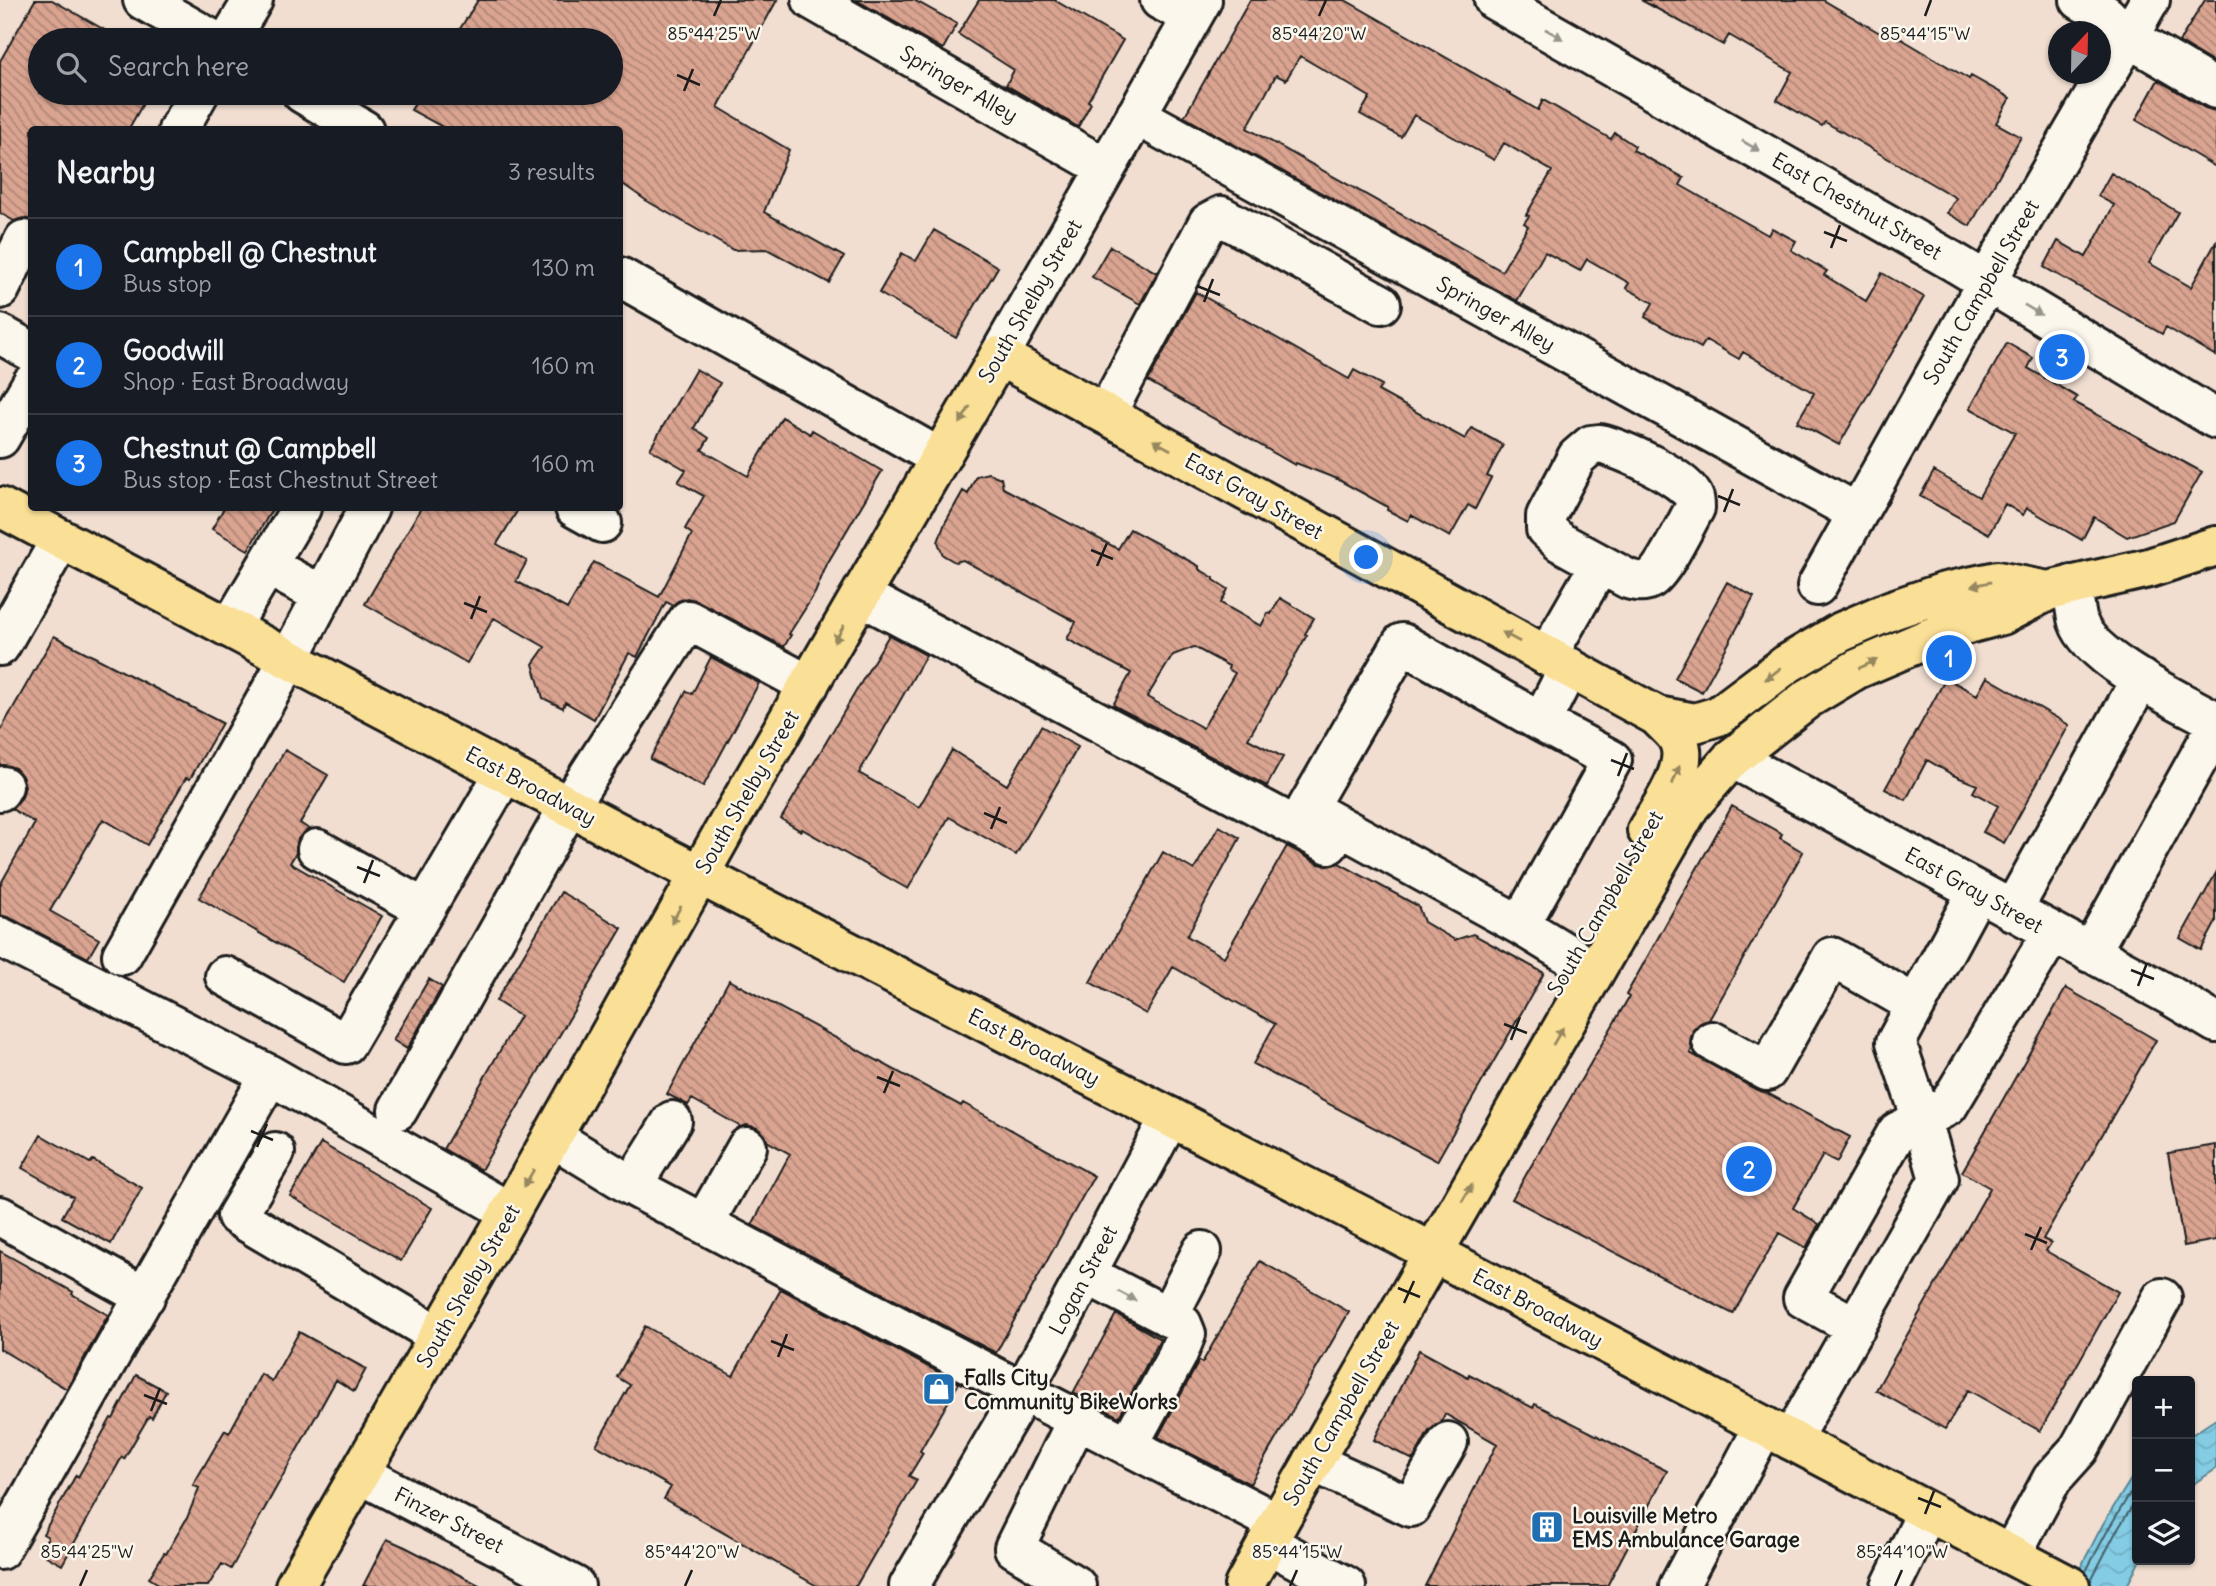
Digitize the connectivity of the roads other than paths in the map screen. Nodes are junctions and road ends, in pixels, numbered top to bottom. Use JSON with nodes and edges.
{"nodes":[{"id":1,"x":143,"y":0,"type":"edge"},
{"id":2,"x":253,"y":0,"type":"edge"},
{"id":3,"x":812,"y":0,"type":"edge"},
{"id":4,"x":1494,"y":0,"type":"edge"},
{"id":5,"x":2080,"y":0,"type":"edge"},
{"id":6,"x":2150,"y":0,"type":"edge"},
{"id":7,"x":1184,"y":6,"type":"edge"},
{"id":8,"x":192,"y":28,"type":"edge"},
{"id":9,"x":236,"y":28,"type":"edge"},
{"id":10,"x":2129,"y":38,"type":"junction"},
{"id":11,"x":2216,"y":89,"type":"edge"},
{"id":12,"x":191,"y":105,"type":"edge"},
{"id":13,"x":322,"y":105,"type":"edge"},
{"id":14,"x":1136,"y":115,"type":"junction"},
{"id":15,"x":179,"y":126,"type":"edge"},
{"id":16,"x":358,"y":126,"type":"edge"},
{"id":17,"x":1106,"y":167,"type":"junction"},
{"id":18,"x":623,"y":279,"type":"edge"},
{"id":19,"x":1987,"y":281,"type":"junction"},
{"id":20,"x":1381,"y":304,"type":"dead end"},
{"id":21,"x":0,"y":334,"type":"edge"},
{"id":22,"x":28,"y":350,"type":"edge"},
{"id":23,"x":999,"y":356,"type":"junction"},
{"id":24,"x":28,"y":390,"type":"edge"},
{"id":25,"x":1106,"y":414,"type":"junction"},
{"id":26,"x":2216,"y":419,"type":"edge"},
{"id":27,"x":0,"y":438,"type":"edge"},
{"id":28,"x":940,"y":458,"type":"junction"},
{"id":29,"x":0,"y":507,"type":"edge"},
{"id":30,"x":299,"y":511,"type":"edge"},
{"id":31,"x":367,"y":511,"type":"edge"},
{"id":32,"x":1857,"y":513,"type":"junction"},
{"id":33,"x":61,"y":539,"type":"junction"},
{"id":34,"x":2216,"y":546,"type":"edge"},
{"id":35,"x":1600,"y":564,"type":"dead end"},
{"id":36,"x":268,"y":566,"type":"junction"},
{"id":37,"x":1817,"y":586,"type":"dead end"},
{"id":38,"x":2060,"y":588,"type":"junction"},
{"id":39,"x":322,"y":595,"type":"junction"},
{"id":40,"x":861,"y":596,"type":"junction"},
{"id":41,"x":230,"y":628,"type":"junction"},
{"id":42,"x":0,"y":646,"type":"edge"},
{"id":43,"x":289,"y":659,"type":"junction"},
{"id":44,"x":1558,"y":662,"type":"junction"},
{"id":45,"x":2141,"y":679,"type":"junction"},
{"id":46,"x":809,"y":685,"type":"junction"},
{"id":47,"x":1657,"y":716,"type":"junction"},
{"id":48,"x":2216,"y":721,"type":"edge"},
{"id":49,"x":1541,"y":722,"type":"junction"},
{"id":50,"x":2216,"y":727,"type":"edge"},
{"id":51,"x":1732,"y":758,"type":"junction"},
{"id":52,"x":505,"y":772,"type":"junction"},
{"id":53,"x":569,"y":806,"type":"junction"},
{"id":54,"x":317,"y":849,"type":"dead end"},
{"id":55,"x":699,"y":874,"type":"junction"},
{"id":56,"x":1978,"y":892,"type":"junction"},
{"id":57,"x":425,"y":909,"type":"junction"},
{"id":58,"x":2012,"y":911,"type":"junction"},
{"id":59,"x":1520,"y":925,"type":"junction"},
{"id":60,"x":2052,"y":933,"type":"junction"},
{"id":61,"x":0,"y":937,"type":"edge"},
{"id":62,"x":2090,"y":953,"type":"junction"},
{"id":63,"x":122,"y":955,"type":"dead end"},
{"id":64,"x":1576,"y":971,"type":"junction"},
{"id":65,"x":225,"y":976,"type":"dead end"},
{"id":66,"x":1916,"y":1005,"type":"junction"},
{"id":67,"x":2216,"y":1023,"type":"edge"},
{"id":68,"x":1712,"y":1041,"type":"dead end"},
{"id":69,"x":270,"y":1075,"type":"junction"},
{"id":70,"x":398,"y":1110,"type":"dead end"},
{"id":71,"x":1170,"y":1117,"type":"junction"},
{"id":72,"x":1922,"y":1120,"type":"junction"},
{"id":73,"x":672,"y":1121,"type":"dead end"},
{"id":74,"x":552,"y":1137,"type":"junction"},
{"id":75,"x":747,"y":1147,"type":"dead end"},
{"id":76,"x":275,"y":1152,"type":"dead end"},
{"id":77,"x":632,"y":1186,"type":"junction"},
{"id":78,"x":510,"y":1212,"type":"junction"},
{"id":79,"x":0,"y":1216,"type":"edge"},
{"id":80,"x":704,"y":1223,"type":"junction"},
{"id":81,"x":1202,"y":1251,"type":"dead end"},
{"id":82,"x":1434,"y":1253,"type":"junction"},
{"id":83,"x":1086,"y":1274,"type":"junction"},
{"id":84,"x":145,"y":1297,"type":"junction"},
{"id":85,"x":2162,"y":1298,"type":"dead end"},
{"id":86,"x":1168,"y":1317,"type":"junction"},
{"id":87,"x":1856,"y":1327,"type":"junction"},
{"id":88,"x":439,"y":1336,"type":"junction"},
{"id":89,"x":1023,"y":1392,"type":"junction"},
{"id":90,"x":1077,"y":1420,"type":"junction"},
{"id":91,"x":1778,"y":1433,"type":"junction"},
{"id":92,"x":1448,"y":1442,"type":"dead end"},
{"id":93,"x":1128,"y":1446,"type":"junction"},
{"id":94,"x":1313,"y":1462,"type":"junction"},
{"id":95,"x":360,"y":1475,"type":"junction"},
{"id":96,"x":1927,"y":1512,"type":"junction"},
{"id":97,"x":1273,"y":1533,"type":"junction"},
{"id":98,"x":0,"y":1550,"type":"edge"},
{"id":99,"x":2011,"y":1555,"type":"junction"},
{"id":100,"x":2066,"y":1584,"type":"edge"},
{"id":101,"x":295,"y":1586,"type":"edge"},
{"id":102,"x":575,"y":1586,"type":"edge"},
{"id":103,"x":909,"y":1586,"type":"edge"},
{"id":104,"x":1076,"y":1586,"type":"edge"},
{"id":105,"x":1244,"y":1586,"type":"edge"},
{"id":106,"x":1346,"y":1586,"type":"edge"},
{"id":107,"x":1679,"y":1586,"type":"edge"},
{"id":108,"x":1891,"y":1586,"type":"edge"}],
"edges":[{"from":1,"to":8,"type":"street"},
{"from":2,"to":9,"type":"street"},
{"from":3,"to":17,"type":"street","name":"Springer Alley"},
{"from":4,"to":19,"type":"street","name":"East Chestnut Street","one_way":true},
{"from":5,"to":10,"type":"street"},
{"from":6,"to":10,"type":"street","name":"South Campbell Street"},
{"from":7,"to":14,"type":"street","name":"South Shelby Street"},
{"from":10,"to":11,"type":"street"},
{"from":10,"to":19,"type":"street","name":"South Campbell Street"},
{"from":12,"to":15,"type":"street"},
{"from":13,"to":16,"type":"street"},
{"from":14,"to":17,"type":"street","name":"South Shelby Street"},
{"from":14,"to":32,"type":"street","name":"Springer Alley"},
{"from":17,"to":23,"type":"street","name":"South Shelby Street"},
{"from":18,"to":28,"type":"street"},
{"from":19,"to":26,"type":"street","name":"East Chestnut Street","one_way":true},
{"from":19,"to":32,"type":"street","name":"South Campbell Street"},
{"from":20,"to":25,"type":"street"},
{"from":21,"to":22,"type":"street"},
{"from":23,"to":25,"type":"main road","name":"East Gray Street"},
{"from":23,"to":28,"type":"main road","name":"South Shelby Street","one_way":true},
{"from":24,"to":27,"type":"street"},
{"from":44,"to":25,"type":"main road","name":"East Gray Street","one_way":true},
{"from":28,"to":40,"type":"main road","name":"South Shelby Street"},
{"from":29,"to":33,"type":"main road","name":"East Broadway"},
{"from":30,"to":36,"type":"street"},
{"from":31,"to":39,"type":"street"},
{"from":32,"to":37,"type":"street","name":"South Campbell Street"},
{"from":33,"to":41,"type":"main road","name":"East Broadway"},
{"from":33,"to":42,"type":"street"},
{"from":34,"to":38,"type":"main road"},
{"from":35,"to":44,"type":"street"},
{"from":36,"to":39,"type":"street"},
{"from":36,"to":41,"type":"street"},
{"from":38,"to":45,"type":"street"},
{"from":38,"to":47,"type":"main road","one_way":true},
{"from":51,"to":38,"type":"main road","name":"South Campbell Street","one_way":true},
{"from":39,"to":43,"type":"street"},
{"from":40,"to":46,"type":"main road","name":"South Shelby Street","one_way":true},
{"from":40,"to":64,"type":"street"},
{"from":41,"to":43,"type":"main road","name":"East Broadway"},
{"from":43,"to":52,"type":"main road","name":"East Broadway"},
{"from":43,"to":63,"type":"street"},
{"from":44,"to":47,"type":"main road","name":"East Gray Street"},
{"from":44,"to":49,"type":"street"},
{"from":45,"to":48,"type":"street"},
{"from":45,"to":58,"type":"street"},
{"from":46,"to":53,"type":"street"},
{"from":46,"to":55,"type":"main road","name":"South Shelby Street"},
{"from":64,"to":47,"type":"main road","name":"South Campbell Street","one_way":true},
{"from":49,"to":59,"type":"street"},
{"from":49,"to":59,"type":"street"},
{"from":50,"to":62,"type":"street"},
{"from":51,"to":56,"type":"street","name":"East Gray Street"},
{"from":51,"to":64,"type":"main road","name":"South Campbell Street"},
{"from":52,"to":53,"type":"main road","name":"East Broadway"},
{"from":52,"to":57,"type":"street"},
{"from":53,"to":55,"type":"main road","name":"East Broadway"},
{"from":53,"to":70,"type":"street"},
{"from":54,"to":57,"type":"street"},
{"from":55,"to":71,"type":"main road","name":"East Broadway"},
{"from":55,"to":74,"type":"main road","name":"South Shelby Street","one_way":true},
{"from":56,"to":58,"type":"street","name":"East Gray Street"},
{"from":56,"to":66,"type":"street"},
{"from":57,"to":65,"type":"street"},
{"from":58,"to":60,"type":"street","name":"East Gray Street"},
{"from":59,"to":64,"type":"street"},
{"from":60,"to":62,"type":"street","name":"East Gray Street"},
{"from":60,"to":72,"type":"street"},
{"from":61,"to":69,"type":"street"},
{"from":62,"to":67,"type":"street","name":"East Gray Street"},
{"from":82,"to":64,"type":"main road","name":"South Campbell Street","one_way":true},
{"from":66,"to":68,"type":"street"},
{"from":66,"to":72,"type":"street"},
{"from":69,"to":78,"type":"street"},
{"from":69,"to":84,"type":"street"},
{"from":71,"to":82,"type":"main road","name":"East Broadway"},
{"from":71,"to":83,"type":"street","name":"Logan Street"},
{"from":72,"to":87,"type":"street"},
{"from":72,"to":87,"type":"street"},
{"from":73,"to":77,"type":"street"},
{"from":74,"to":77,"type":"street"},
{"from":74,"to":78,"type":"main road","name":"South Shelby Street","one_way":true},
{"from":75,"to":80,"type":"street"},
{"from":76,"to":88,"type":"street"},
{"from":77,"to":80,"type":"street"},
{"from":78,"to":88,"type":"main road","name":"South Shelby Street"},
{"from":79,"to":84,"type":"street"},
{"from":80,"to":89,"type":"street"},
{"from":81,"to":86,"type":"street"},
{"from":82,"to":91,"type":"main road","name":"East Broadway"},
{"from":82,"to":94,"type":"main road","name":"South Campbell Street"},
{"from":83,"to":86,"type":"street","one_way":true},
{"from":83,"to":89,"type":"street","name":"Logan Street"},
{"from":84,"to":98,"type":"street"},
{"from":85,"to":99,"type":"street"},
{"from":86,"to":93,"type":"street"},
{"from":87,"to":91,"type":"street"},
{"from":88,"to":95,"type":"main road","name":"South Shelby Street"},
{"from":89,"to":90,"type":"street"},
{"from":89,"to":103,"type":"street","name":"Logan Street"},
{"from":90,"to":93,"type":"street"},
{"from":90,"to":104,"type":"street"},
{"from":91,"to":96,"type":"main road","name":"East Broadway"},
{"from":91,"to":107,"type":"street"},
{"from":92,"to":94,"type":"street"},
{"from":93,"to":97,"type":"street"},
{"from":94,"to":97,"type":"main road","name":"South Campbell Street"},
{"from":95,"to":101,"type":"main road","name":"South Shelby Street"},
{"from":95,"to":102,"type":"street","name":"Finzer Street"},
{"from":96,"to":99,"type":"main road","name":"East Broadway"},
{"from":96,"to":108,"type":"street"},
{"from":97,"to":105,"type":"main road","name":"South Campbell Street"},
{"from":97,"to":106,"type":"street"},
{"from":99,"to":100,"type":"main road","name":"East Broadway"}]}
